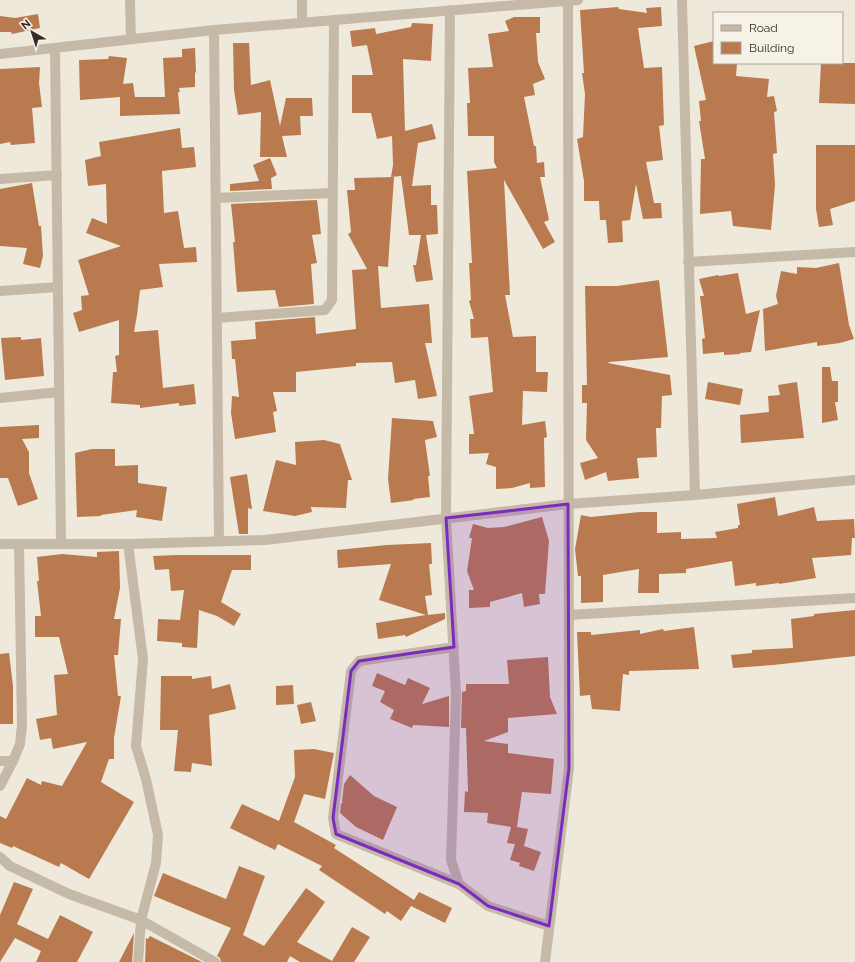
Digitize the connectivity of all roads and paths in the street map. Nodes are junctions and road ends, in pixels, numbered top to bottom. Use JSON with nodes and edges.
{"nodes":[{"id":1,"x":130,"y":0,"type":"edge"},
{"id":2,"x":302,"y":0,"type":"edge"},
{"id":3,"x":571,"y":0,"type":"edge"},
{"id":4,"x":682,"y":0,"type":"edge"},
{"id":5,"x":450,"y":10,"type":"junction"},
{"id":6,"x":334,"y":20,"type":"junction"},
{"id":7,"x":302,"y":23,"type":"junction"},
{"id":8,"x":214,"y":30,"type":"junction"},
{"id":9,"x":131,"y":39,"type":"junction"},
{"id":10,"x":55,"y":48,"type":"junction"},
{"id":11,"x":0,"y":54,"type":"edge"},
{"id":12,"x":56,"y":175,"type":"junction"},
{"id":13,"x":0,"y":179,"type":"edge"},
{"id":14,"x":332,"y":193,"type":"junction"},
{"id":15,"x":216,"y":198,"type":"junction"},
{"id":16,"x":855,"y":252,"type":"edge"},
{"id":17,"x":688,"y":262,"type":"junction"},
{"id":18,"x":58,"y":287,"type":"junction"},
{"id":19,"x":0,"y":291,"type":"edge"},
{"id":20,"x":217,"y":318,"type":"junction"},
{"id":21,"x":59,"y":392,"type":"junction"},
{"id":22,"x":0,"y":398,"type":"edge"},
{"id":23,"x":855,"y":480,"type":"edge"},
{"id":24,"x":695,"y":495,"type":"junction"},
{"id":25,"x":568,"y":504,"type":"junction"},
{"id":26,"x":446,"y":518,"type":"junction"},
{"id":27,"x":219,"y":542,"type":"junction"},
{"id":28,"x":0,"y":544,"type":"edge"},
{"id":29,"x":19,"y":544,"type":"junction"},
{"id":30,"x":61,"y":544,"type":"junction"},
{"id":31,"x":128,"y":544,"type":"junction"},
{"id":32,"x":855,"y":598,"type":"edge"},
{"id":33,"x":569,"y":615,"type":"junction"},
{"id":34,"x":454,"y":646,"type":"junction"},
{"id":35,"x":0,"y":761,"type":"edge"},
{"id":36,"x":13,"y":761,"type":"junction"},
{"id":37,"x":0,"y":786,"type":"edge"},
{"id":38,"x":0,"y":857,"type":"edge"},
{"id":39,"x":459,"y":884,"type":"junction"},
{"id":40,"x":142,"y":920,"type":"junction"},
{"id":41,"x":549,"y":926,"type":"junction"},
{"id":42,"x":138,"y":962,"type":"edge"},
{"id":43,"x":215,"y":962,"type":"edge"},
{"id":44,"x":545,"y":962,"type":"edge"}],
"edges":[{"from":1,"to":9,"type":"street"},
{"from":2,"to":7,"type":"street"},
{"from":3,"to":5,"type":"street"},
{"from":3,"to":25,"type":"street"},
{"from":4,"to":17,"type":"street"},
{"from":5,"to":6,"type":"street"},
{"from":5,"to":26,"type":"street"},
{"from":6,"to":7,"type":"street"},
{"from":6,"to":14,"type":"street"},
{"from":7,"to":8,"type":"street"},
{"from":8,"to":9,"type":"street"},
{"from":8,"to":15,"type":"street"},
{"from":9,"to":10,"type":"street"},
{"from":10,"to":11,"type":"street"},
{"from":10,"to":12,"type":"street"},
{"from":12,"to":13,"type":"street"},
{"from":12,"to":18,"type":"street"},
{"from":14,"to":15,"type":"street"},
{"from":14,"to":20,"type":"street"},
{"from":15,"to":20,"type":"street"},
{"from":16,"to":17,"type":"street"},
{"from":17,"to":24,"type":"street"},
{"from":18,"to":19,"type":"street"},
{"from":18,"to":21,"type":"street"},
{"from":20,"to":27,"type":"street"},
{"from":21,"to":22,"type":"street"},
{"from":21,"to":30,"type":"street"},
{"from":23,"to":24,"type":"street"},
{"from":24,"to":25,"type":"street"},
{"from":25,"to":26,"type":"street"},
{"from":25,"to":33,"type":"street"},
{"from":26,"to":27,"type":"street"},
{"from":26,"to":34,"type":"street"},
{"from":27,"to":31,"type":"street"},
{"from":28,"to":29,"type":"street"},
{"from":29,"to":30,"type":"street"},
{"from":29,"to":36,"type":"street"},
{"from":30,"to":31,"type":"street"},
{"from":31,"to":40,"type":"street"},
{"from":32,"to":33,"type":"street"},
{"from":33,"to":41,"type":"street"},
{"from":34,"to":39,"type":"street"},
{"from":34,"to":39,"type":"street"},
{"from":35,"to":36,"type":"street"},
{"from":36,"to":37,"type":"street"},
{"from":38,"to":40,"type":"street"},
{"from":39,"to":41,"type":"street"},
{"from":40,"to":42,"type":"street"},
{"from":40,"to":43,"type":"street"},
{"from":41,"to":44,"type":"street"}]}
